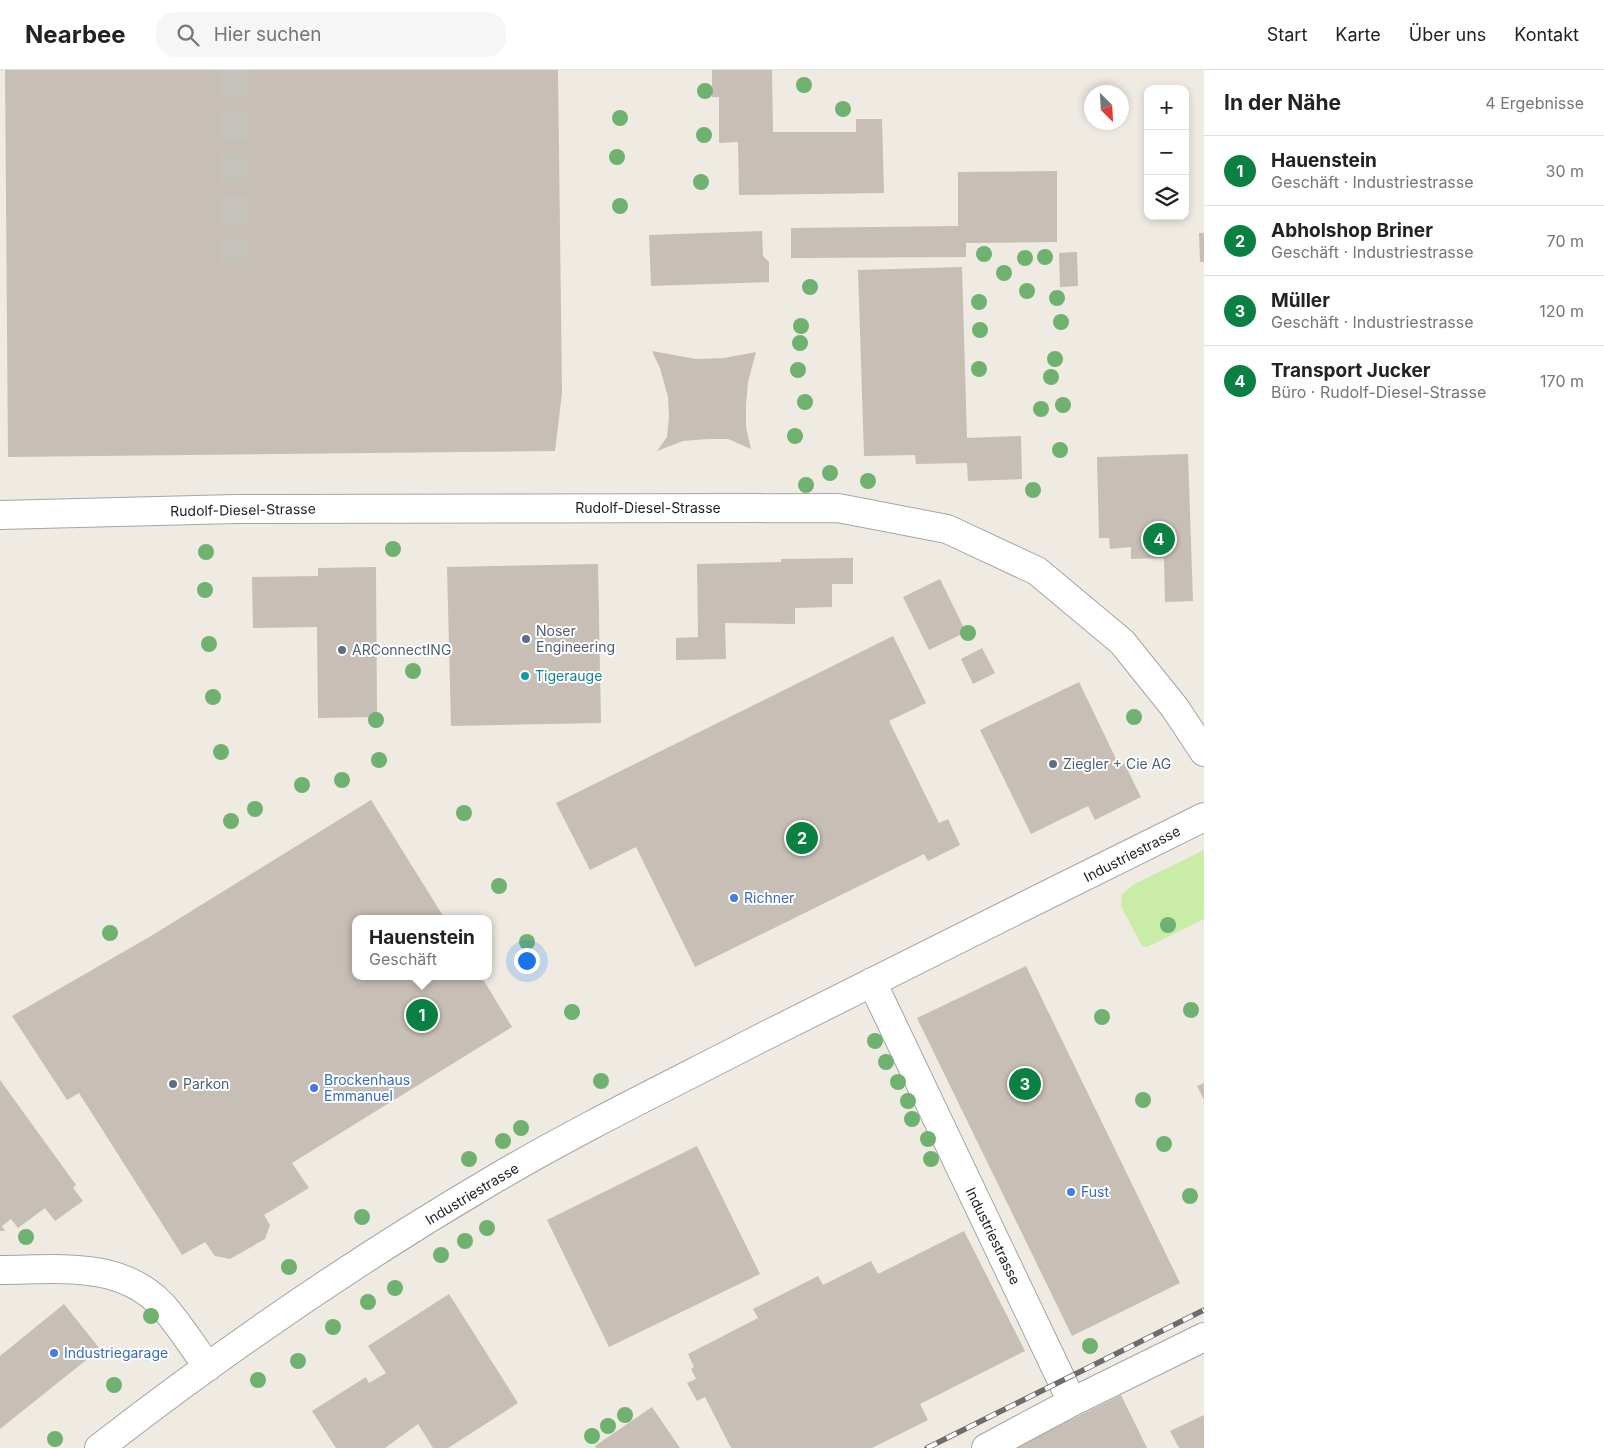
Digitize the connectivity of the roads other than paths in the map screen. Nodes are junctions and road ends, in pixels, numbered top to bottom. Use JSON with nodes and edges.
{"nodes":[{"id":1,"x":0,"y":515,"type":"edge"},
{"id":2,"x":1204,"y":752,"type":"edge"},
{"id":3,"x":1204,"y":818,"type":"edge"},
{"id":4,"x":872,"y":982,"type":"junction"},
{"id":5,"x":0,"y":1270,"type":"edge"},
{"id":6,"x":1204,"y":1337,"type":"edge"},
{"id":7,"x":208,"y":1367,"type":"junction"},
{"id":8,"x":1072,"y":1402,"type":"junction"},
{"id":9,"x":100,"y":1448,"type":"edge"},
{"id":10,"x":986,"y":1448,"type":"edge"}],
"edges":[{"from":1,"to":2,"type":"street","name":"Rudolf-Diesel-Strasse"},
{"from":3,"to":4,"type":"street","name":"Industriestrasse"},
{"from":4,"to":7,"type":"street","name":"Industriestrasse"},
{"from":4,"to":8,"type":"street","name":"Industriestrasse"},
{"from":5,"to":7,"type":"street"},
{"from":6,"to":8,"type":"street"},
{"from":7,"to":9,"type":"street","name":"Industriestrasse"},
{"from":8,"to":10,"type":"street"}]}
